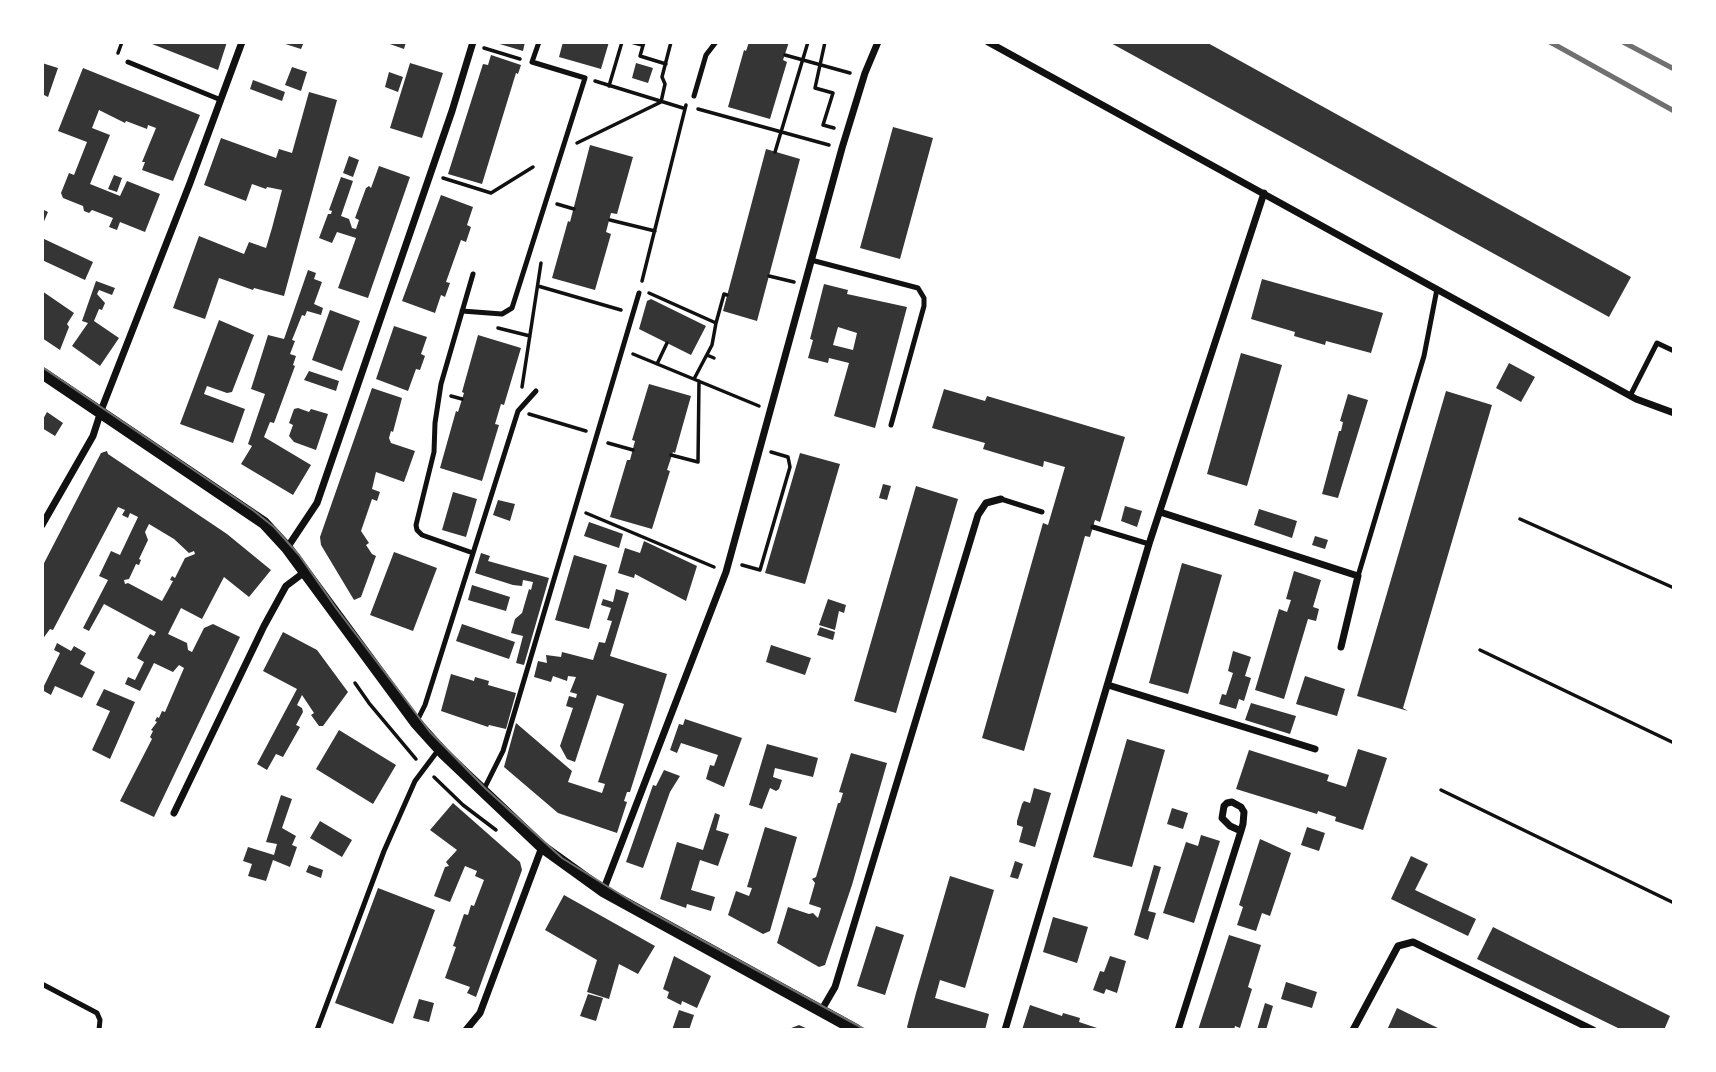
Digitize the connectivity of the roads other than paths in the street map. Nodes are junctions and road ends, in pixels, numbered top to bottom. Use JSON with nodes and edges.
{"nodes":[{"id":1,"x":242,"y":42,"type":"edge"},
{"id":2,"x":473,"y":42,"type":"edge"},
{"id":3,"x":538,"y":42,"type":"edge"},
{"id":4,"x":716,"y":42,"type":"edge"},
{"id":5,"x":878,"y":42,"type":"edge"},
{"id":6,"x":988,"y":42,"type":"edge"},
{"id":7,"x":128,"y":62,"type":"dead end"},
{"id":8,"x":694,"y":96,"type":"road end"},
{"id":9,"x":221,"y":100,"type":"junction"},
{"id":10,"x":1264,"y":193,"type":"junction"},
{"id":11,"x":811,"y":260,"type":"junction"},
{"id":12,"x":473,"y":274,"type":"dead end"},
{"id":13,"x":1437,"y":289,"type":"junction"},
{"id":14,"x":639,"y":293,"type":"dead end"},
{"id":15,"x":462,"y":311,"type":"junction"},
{"id":16,"x":1674,"y":351,"type":"edge"},
{"id":17,"x":42,"y":373,"type":"edge"},
{"id":18,"x":536,"y":391,"type":"dead end"},
{"id":19,"x":1630,"y":396,"type":"junction"},
{"id":20,"x":100,"y":412,"type":"junction"},
{"id":21,"x":1674,"y":413,"type":"edge"},
{"id":22,"x":891,"y":425,"type":"dead end"},
{"id":23,"x":1001,"y":499,"type":"joint"},
{"id":24,"x":1042,"y":512,"type":"dead end"},
{"id":25,"x":1160,"y":512,"type":"junction"},
{"id":26,"x":42,"y":525,"type":"edge"},
{"id":27,"x":1093,"y":527,"type":"dead end"},
{"id":28,"x":1149,"y":544,"type":"junction"},
{"id":29,"x":287,"y":548,"type":"junction"},
{"id":30,"x":473,"y":553,"type":"junction"},
{"id":31,"x":306,"y":571,"type":"junction"},
{"id":32,"x":1358,"y":576,"type":"junction"},
{"id":33,"x":1341,"y":647,"type":"dead end"},
{"id":34,"x":1108,"y":685,"type":"junction"},
{"id":35,"x":416,"y":723,"type":"junction"},
{"id":36,"x":439,"y":749,"type":"junction"},
{"id":37,"x":1315,"y":749,"type":"dead end"},
{"id":38,"x":483,"y":792,"type":"junction"},
{"id":39,"x":174,"y":813,"type":"dead end"},
{"id":40,"x":1241,"y":831,"type":"dead end"},
{"id":41,"x":542,"y":847,"type":"junction"},
{"id":42,"x":603,"y":891,"type":"junction"},
{"id":43,"x":42,"y":984,"type":"edge"},
{"id":44,"x":821,"y":1011,"type":"junction"},
{"id":45,"x":99,"y":1030,"type":"edge"},
{"id":46,"x":317,"y":1030,"type":"edge"},
{"id":47,"x":466,"y":1030,"type":"edge"},
{"id":48,"x":856,"y":1030,"type":"edge"},
{"id":49,"x":1005,"y":1030,"type":"edge"},
{"id":50,"x":1178,"y":1030,"type":"edge"},
{"id":51,"x":1353,"y":1030,"type":"edge"},
{"id":52,"x":1592,"y":1030,"type":"edge"}],
"edges":[{"from":1,"to":9,"type":"street"},
{"from":2,"to":29,"type":"street"},
{"from":3,"to":15,"type":"lane"},
{"from":4,"to":8,"type":"lane"},
{"from":5,"to":11,"type":"street"},
{"from":6,"to":10,"type":"street"},
{"from":7,"to":9,"type":"lane"},
{"from":9,"to":20,"type":"street"},
{"from":10,"to":13,"type":"street"},
{"from":10,"to":25,"type":"street"},
{"from":11,"to":22,"type":"lane"},
{"from":11,"to":42,"type":"street"},
{"from":12,"to":15,"type":"lane"},
{"from":13,"to":19,"type":"street"},
{"from":13,"to":32,"type":"lane"},
{"from":14,"to":38,"type":"lane"},
{"from":15,"to":30,"type":"lane"},
{"from":16,"to":19,"type":"lane"},
{"from":17,"to":20,"type":"street"},
{"from":18,"to":30,"type":"lane"},
{"from":19,"to":21,"type":"street"},
{"from":20,"to":26,"type":"street"},
{"from":20,"to":29,"type":"street"},
{"from":23,"to":24,"type":"lane"},
{"from":23,"to":44,"type":"street"},
{"from":25,"to":28,"type":"street"},
{"from":25,"to":32,"type":"street"},
{"from":27,"to":28,"type":"lane"},
{"from":28,"to":34,"type":"street"},
{"from":29,"to":31,"type":"street"},
{"from":30,"to":35,"type":"lane"},
{"from":31,"to":35,"type":"street"},
{"from":31,"to":39,"type":"street"},
{"from":32,"to":33,"type":"street"},
{"from":34,"to":37,"type":"street"},
{"from":34,"to":49,"type":"street"},
{"from":35,"to":36,"type":"street"},
{"from":36,"to":38,"type":"street"},
{"from":36,"to":46,"type":"lane"},
{"from":38,"to":41,"type":"street"},
{"from":40,"to":50,"type":"street"},
{"from":41,"to":42,"type":"street"},
{"from":41,"to":47,"type":"street"},
{"from":42,"to":44,"type":"street"},
{"from":43,"to":45,"type":"lane"},
{"from":44,"to":48,"type":"street"},
{"from":51,"to":52,"type":"street"}]}
